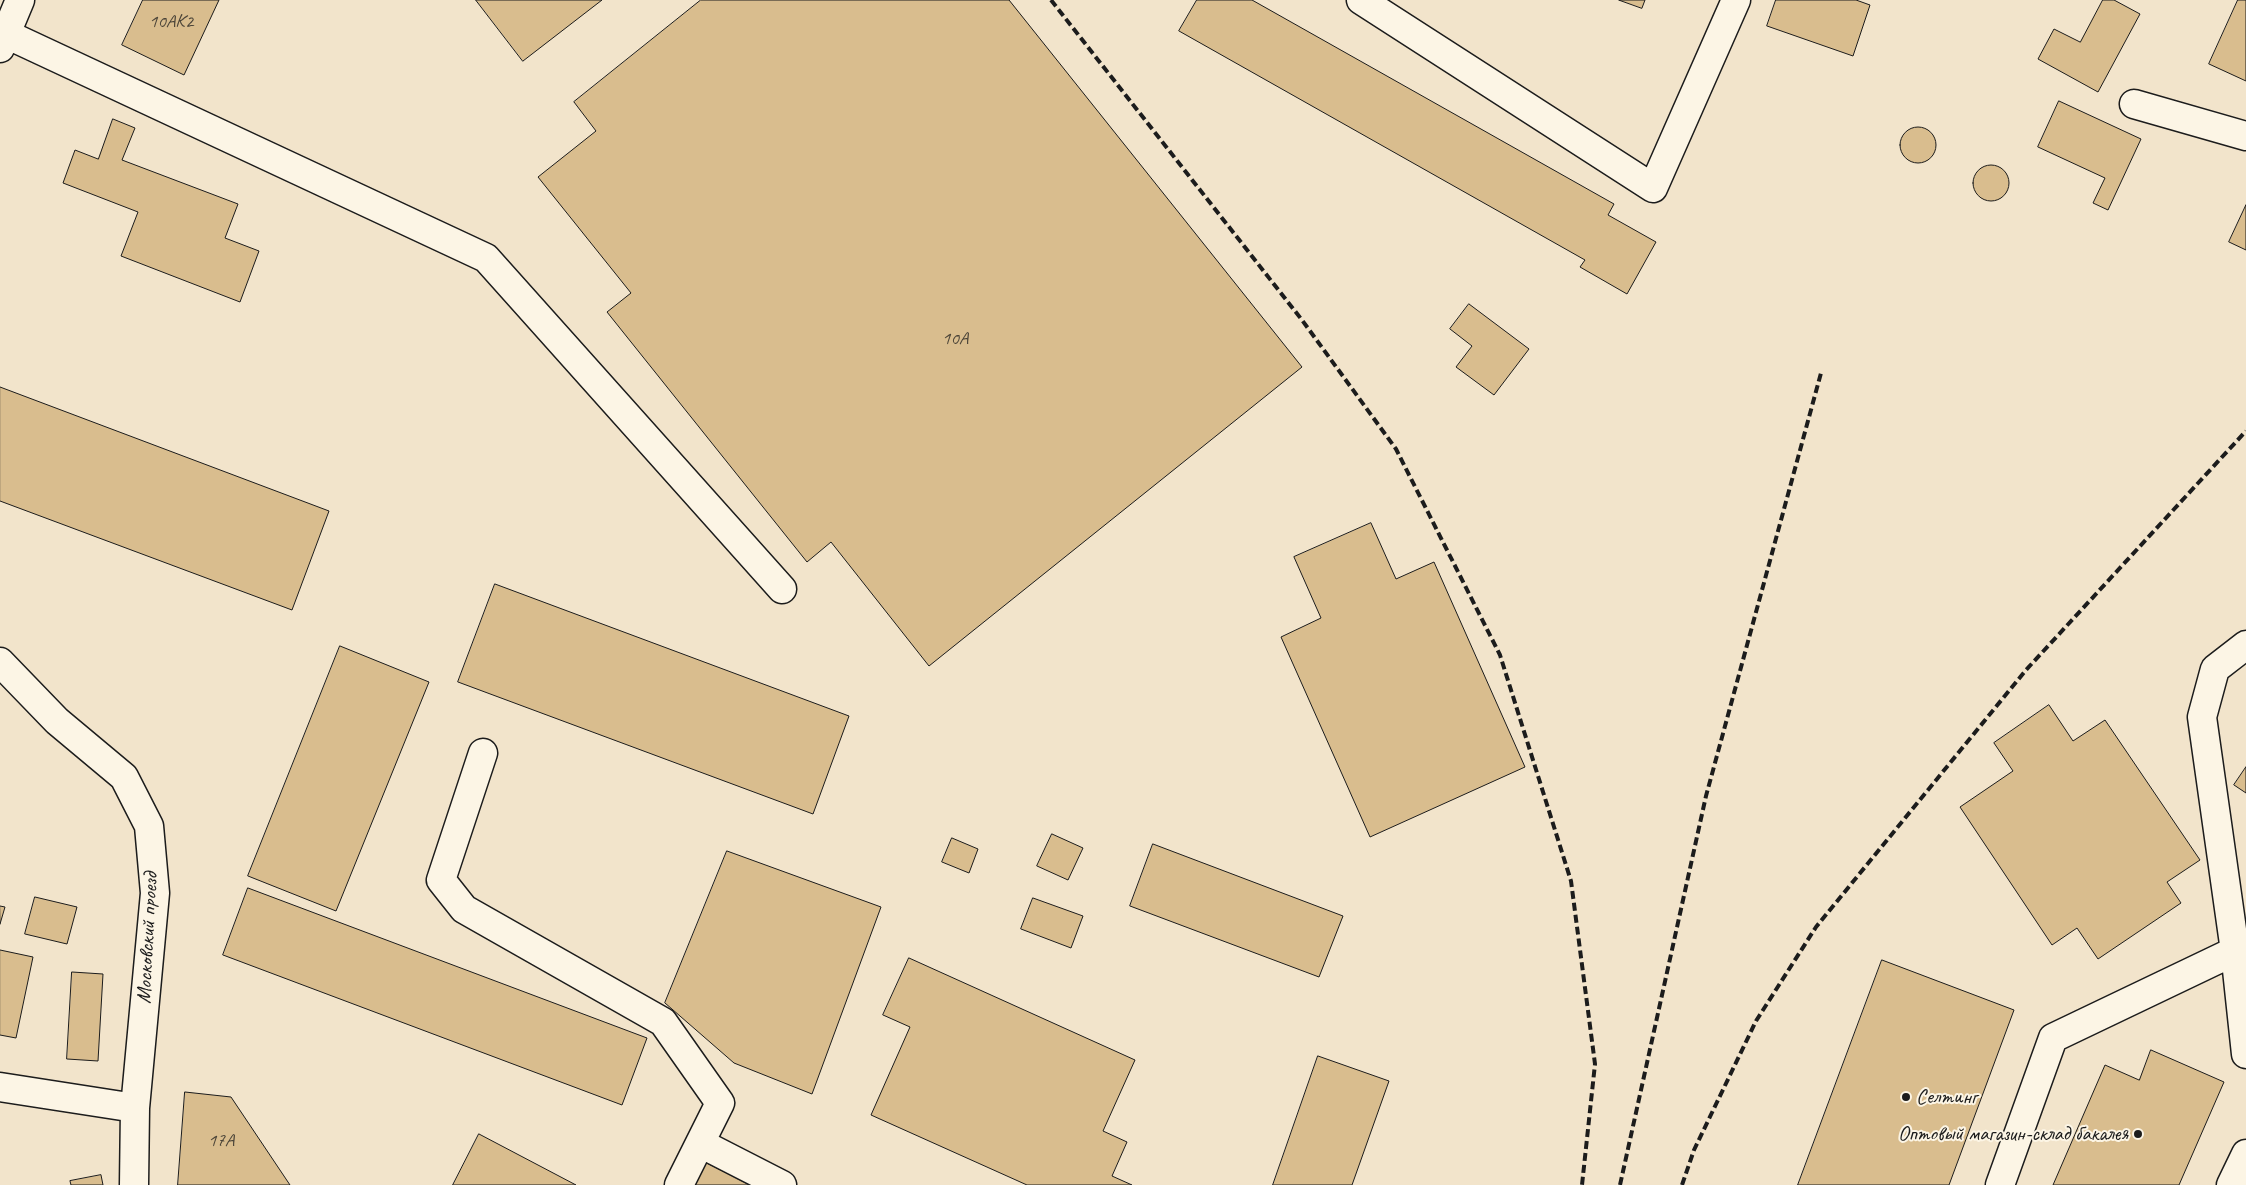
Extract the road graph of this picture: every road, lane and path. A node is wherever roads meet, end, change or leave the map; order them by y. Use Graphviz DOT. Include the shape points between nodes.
graph roads {
  1 [pos="20,0"];
  2 [pos="1362,0"];
  3 [pos="1736,0"];
  4 [pos="3,41"];
  5 [pos="2134,104"];
  6 [pos="2246,136"];
  7 [pos="782,590"];
  8 [pos="2246,645"];
  9 [pos="0,662"];
  10 [pos="483,753"];
  11 [pos="2235,951"];
  12 [pos="2246,1054"];
  13 [pos="0,1087"];
  14 [pos="135,1108"];
  15 [pos="700,1143"];
  16 [pos="2246,1154"];
  17 [pos="134,1185"];
  18 [pos="679,1185"];
  19 [pos="782,1185"];
  20 [pos="2000,1185"];
  21 [pos="2231,1185"];
  1 -- 4 [label="street"];
  2 -- 3 [label="street" via="1653,188"];
  4 -- 7 [label="street" via="486,258"];
  5 -- 6 [label="street"];
  8 -- 11 [label="street" via="2215,669 2202,717"];
  9 -- 14 [label="street, Московский проезд" via="57,720 124,776 149,826 155,892"];
  10 -- 15 [label="street" via="441,880 464,909 663,1022 720,1103"];
  11 -- 12 [label="street"];
  11 -- 20 [label="street" via="2053,1038"];
  13 -- 14 [label="street"];
  14 -- 17 [label="street, Московский проезд"];
  15 -- 18 [label="street"];
  15 -- 19 [label="street"];
  16 -- 21 [label="street"];
}
